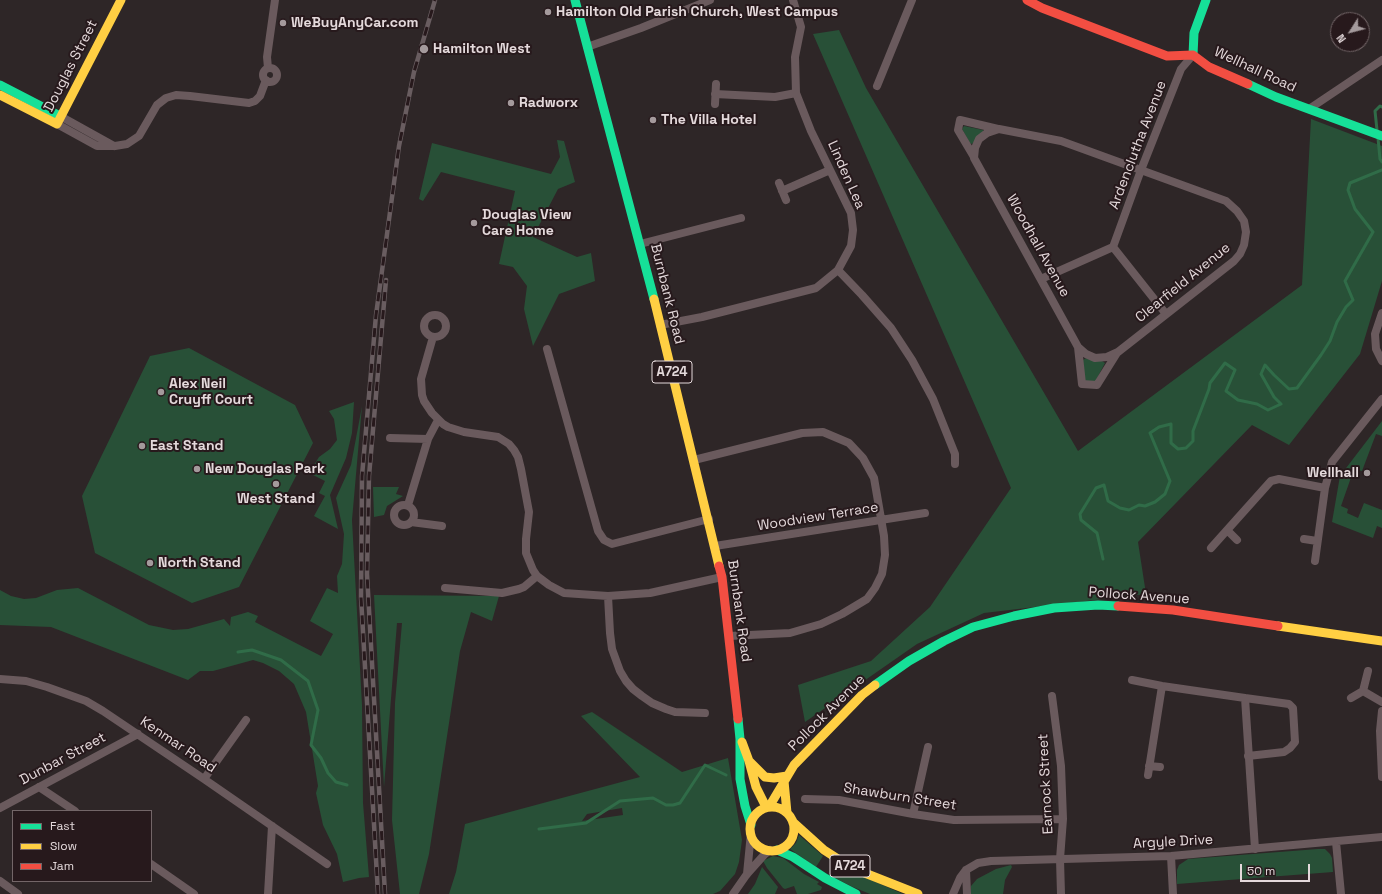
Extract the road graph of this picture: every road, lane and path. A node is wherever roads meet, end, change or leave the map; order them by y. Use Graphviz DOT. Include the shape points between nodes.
graph roads {
  1 [pos="121,0"];
  2 [pos="275,0"];
  3 [pos="575,0"];
  4 [pos="710,0"];
  5 [pos="793,0"];
  6 [pos="912,0"];
  7 [pos="1027,0"];
  8 [pos="1206,0"];
  9 [pos="1042,4"];
  10 [pos="587,47"];
  11 [pos="1193,55"];
  12 [pos="1382,60"];
  13 [pos="716,84"];
  14 [pos="877,86"];
  15 [pos="1,92"];
  16 [pos="796,93"];
  17 [pos="715,94"];
  18 [pos="715,104"];
  19 [pos="1309,109"];
  20 [pos="59,120"];
  21 [pos="999,129"];
  22 [pos="1382,136"];
  23 [pos="974,158"];
  24 [pos="830,170"];
  25 [pos="1141,170"];
  26 [pos="779,183"];
  27 [pos="782,191"];
  28 [pos="786,200"];
  29 [pos="741,218"];
  30 [pos="640,244"];
  31 [pos="1113,248"];
  32 [pos="838,270"];
  33 [pos="1041,279"];
  34 [pos="1382,313"];
  35 [pos="1166,314"];
  36 [pos="660,325"];
  37 [pos="432,337"];
  38 [pos="1078,347"];
  39 [pos="547,349"];
  40 [pos="1118,352"];
  41 [pos="1382,361"];
  42 [pos="1382,399"];
  43 [pos="438,420"];
  44 [pos="390,438"];
  45 [pos="428,439"];
  46 [pos="694,460"];
  47 [pos="954,464"];
  48 [pos="1325,488"];
  49 [pos="408,505"];
  50 [pos="925,513"];
  51 [pos="709,519"];
  52 [pos="882,520"];
  53 [pos="411,522"];
  54 [pos="442,526"];
  55 [pos="1227,530"];
  56 [pos="1304,539"];
  57 [pos="1237,540"];
  58 [pos="1317,541"];
  59 [pos="716,546"];
  60 [pos="1211,548"];
  61 [pos="1314,561"];
  62 [pos="536,576"];
  63 [pos="722,577"];
  64 [pos="445,588"];
  65 [pos="608,596"];
  66 [pos="729,636"];
  67 [pos="1382,641"];
  68 [pos="1368,671"];
  69 [pos="0,679"];
  70 [pos="1132,680"];
  71 [pos="1162,686"];
  72 [pos="1363,691"];
  73 [pos="1052,696"];
  74 [pos="1245,698"];
  75 [pos="1350,698"];
  76 [pos="1382,702"];
  77 [pos="1382,711"];
  78 [pos="704,713"];
  79 [pos="246,720"];
  80 [pos="138,734"];
  81 [pos="740,739"];
  82 [pos="928,747"];
  83 [pos="1248,756"];
  84 [pos="749,761"];
  85 [pos="1149,766"];
  86 [pos="1160,768"];
  87 [pos="1148,775"];
  88 [pos="1382,777"];
  89 [pos="786,778"];
  90 [pos="204,779"];
  91 [pos="39,787"];
  92 [pos="805,799"];
  93 [pos="768,807"];
  94 [pos="0,808"];
  95 [pos="74,810"];
  96 [pos="787,813"];
  97 [pos="913,814"];
  98 [pos="1063,819"];
  99 [pos="792,822"];
  100 [pos="272,826"];
  101 [pos="751,829"];
  102 [pos="1382,837"];
  103 [pos="1336,842"];
  104 [pos="1254,849"];
  105 [pos="774,850"];
  106 [pos="1171,856"];
  107 [pos="1060,859"];
  108 [pos="327,864"];
  109 [pos="152,865"];
  110 [pos="966,870"];
  111 [pos="747,874"];
  112 [pos="0,881"];
  113 [pos="18,894"];
  114 [pos="194,894"];
  115 [pos="268,894"];
  116 [pos="733,894"];
  117 [pos="856,894"];
  118 [pos="918,894"];
  119 [pos="953,894"];
  120 [pos="967,894"];
  121 [pos="1061,894"];
  122 [pos="1173,894"];
  123 [pos="1341,894"];
  1 -- 20 [label="main road, Douglas Street"];
  2 -- 20 [label="street" via="267,57 268,68 263,73 266,80 260,96 254,101 249,103 176,95 166,98 157,105 139,136 127,144 115,146"];
  3 -- 10 [label="main road, Burnbank Road / A724"];
  4 -- 10 [label="street"];
  5 -- 16 [label="street, Linden Lea" via="801,27 795,57"];
  6 -- 14 [label="street"];
  7 -- 9 [label="main road, Wellhall Road"];
  8 -- 11 [label="main road" via="1194,33"];
  9 -- 11 [label="main road, Wellhall Road" via="1167,56"];
  10 -- 30 [label="main road, Burnbank Road / A724"];
  11 -- 19 [label="main road, Wellhall Road" via="1209,67"];
  11 -- 25 [label="street, Ardenclutha Avenue" via="1181,69"];
  12 -- 19 [label="street"];
  13 -- 17 [label="street"];
  15 -- 20 [label="main road"];
  16 -- 17 [label="street" via="775,97"];
  16 -- 24 [label="street, Linden Lea"];
  17 -- 18 [label="street"];
  19 -- 22 [label="main road, Wellhall Road"];
  21 -- 23 [label="street" via="979,139"];
  21 -- 23 [label="street, Woodhall Avenue" via="960,120 958,130"];
  21 -- 25 [label="street, Clearfield Avenue" via="1062,141"];
  23 -- 33 [label="street, Woodhall Avenue"];
  24 -- 27 [label="street"];
  24 -- 32 [label="street, Linden Lea" via="851,213 853,230 850,246"];
  25 -- 31 [label="street, Ardenclutha Avenue"];
  25 -- 35 [label="street, Clearfield Avenue" via="1226,201 1244,221 1246,232 1244,245 1234,261"];
  26 -- 27 [label="street"];
  27 -- 28 [label="street"];
  29 -- 30 [label="street"];
  30 -- 36 [label="main road, Burnbank Road / A724"];
  31 -- 33 [label="street"];
  31 -- 35 [label="street"];
  32 -- 36 [label="street, Linden Lea" via="816,288"];
  32 -- 47 [label="street" via="891,328 912,360 955,454"];
  33 -- 38 [label="street, Woodhall Avenue"];
  34 -- 41 [label="street" via="1375,334 1376,350"];
  35 -- 40 [label="street, Clearfield Avenue"];
  36 -- 46 [label="main road, Burnbank Road / A724"];
  37 -- 43 [label="street" via="421,387 424,401"];
  38 -- 40 [label="street, Woodhall Avenue" via="1095,358 1107,357"];
  38 -- 40 [label="street, Woodhall Avenue" via="1082,384 1097,385"];
  39 -- 51 [label="street" via="598,531 604,540 612,544"];
  42 -- 48 [label="street" via="1332,462"];
  43 -- 45 [label="street"];
  43 -- 62 [label="street" via="448,428 498,437 510,444 514,450 521,469 529,512 526,553"];
  44 -- 45 [label="street"];
  45 -- 49 [label="street"];
  46 -- 51 [label="main road, Burnbank Road / A724"];
  46 -- 52 [label="street" via="802,433 823,432 849,443 863,458 874,478"];
  48 -- 55 [label="street" via="1279,479 1271,481"];
  48 -- 58 [label="street"];
  49 -- 53 [label="street" via="414,512"];
  49 -- 53 [label="street" via="398,506 394,516 399,524 406,525"];
  50 -- 52 [label="street, Woodview Terrace"];
  51 -- 59 [label="main road, Burnbank Road / A724"];
  52 -- 59 [label="street, Woodview Terrace"];
  52 -- 66 [label="street" via="885,555 882,574 866,599 821,624 790,633"];
  53 -- 54 [label="street"];
  55 -- 57 [label="street"];
  55 -- 60 [label="street"];
  56 -- 58 [label="street"];
  58 -- 61 [label="street"];
  59 -- 63 [label="main road, Burnbank Road / A724"];
  62 -- 64 [label="street" via="524,587 510,592"];
  62 -- 65 [label="street" via="564,593"];
  63 -- 65 [label="street" via="650,593"];
  63 -- 66 [label="main road, Burnbank Road / A724"];
  65 -- 78 [label="street" via="612,649 626,682 642,696 666,709"];
  66 -- 81 [label="main road, Burnbank Road / A724"];
  67 -- 89 [label="main road, Pollock Avenue" via="1173,610 1098,605 1054,608 1014,616 961,632 885,677 835,721 794,765"];
  68 -- 72 [label="street"];
  69 -- 80 [label="street, Kenmar Road" via="26,682 69,694 103,710"];
  70 -- 71 [label="street"];
  71 -- 74 [label="street"];
  71 -- 85 [label="street"];
  72 -- 75 [label="street"];
  72 -- 76 [label="street"];
  73 -- 98 [label="street, Earnock Street" via="1061,766"];
  74 -- 83 [label="street"];
  74 -- 83 [label="street" via="1288,704 1293,708 1295,742 1284,752"];
  77 -- 88 [label="street"];
  79 -- 90 [label="street"];
  80 -- 90 [label="street, Kenmar Road"];
  80 -- 91 [label="street, Dunbar Street"];
  81 -- 84 [label="main road, Burnbank Road / A724"];
  81 -- 101 [label="main road, Burnbank Road / A724" via="740,779"];
  82 -- 97 [label="street"];
  83 -- 104 [label="street"];
  84 -- 89 [label="main road" via="765,777"];
  84 -- 93 [label="main road, Burnbank Road / A724" via="756,787"];
  85 -- 86 [label="street"];
  85 -- 87 [label="street"];
  89 -- 93 [label="main road, Pollock Avenue"];
  89 -- 96 [label="main road"];
  90 -- 100 [label="street, Kenmar Road"];
  91 -- 94 [label="street, Dunbar Street"];
  91 -- 95 [label="street"];
  92 -- 97 [label="street, Shawburn Street" via="839,800"];
  93 -- 96 [label="main road" via="779,808"];
  93 -- 101 [label="main road" via="756,814"];
  96 -- 99 [label="main road, A724"];
  97 -- 98 [label="street, Shawburn Street" via="954,820"];
  98 -- 107 [label="street, Earnock Street"];
  99 -- 105 [label="main road" via="794,831 791,839 785,846"];
  99 -- 118 [label="main road, A724" via="832,856 852,868"];
  100 -- 108 [label="street, Kenmar Road"];
  100 -- 115 [label="street"];
  101 -- 105 [label="main road, A724" via="752,837 757,844"];
  101 -- 111 [label="street"];
  102 -- 103 [label="street, Argyle Drive"];
  103 -- 104 [label="street, Argyle Drive"];
  103 -- 123 [label="street"];
  104 -- 106 [label="street, Argyle Drive"];
  105 -- 111 [label="street" via="764,855"];
  105 -- 117 [label="main road, A724" via="793,857"];
  106 -- 107 [label="street, Argyle Drive"];
  106 -- 122 [label="street"];
  107 -- 110 [label="street, Argyle Drive" via="991,861 978,863"];
  107 -- 121 [label="street, Earnock Street"];
  109 -- 114 [label="street"];
  110 -- 119 [label="street"];
  110 -- 120 [label="street"];
  111 -- 116 [label="street"];
  112 -- 113 [label="street"];
}
